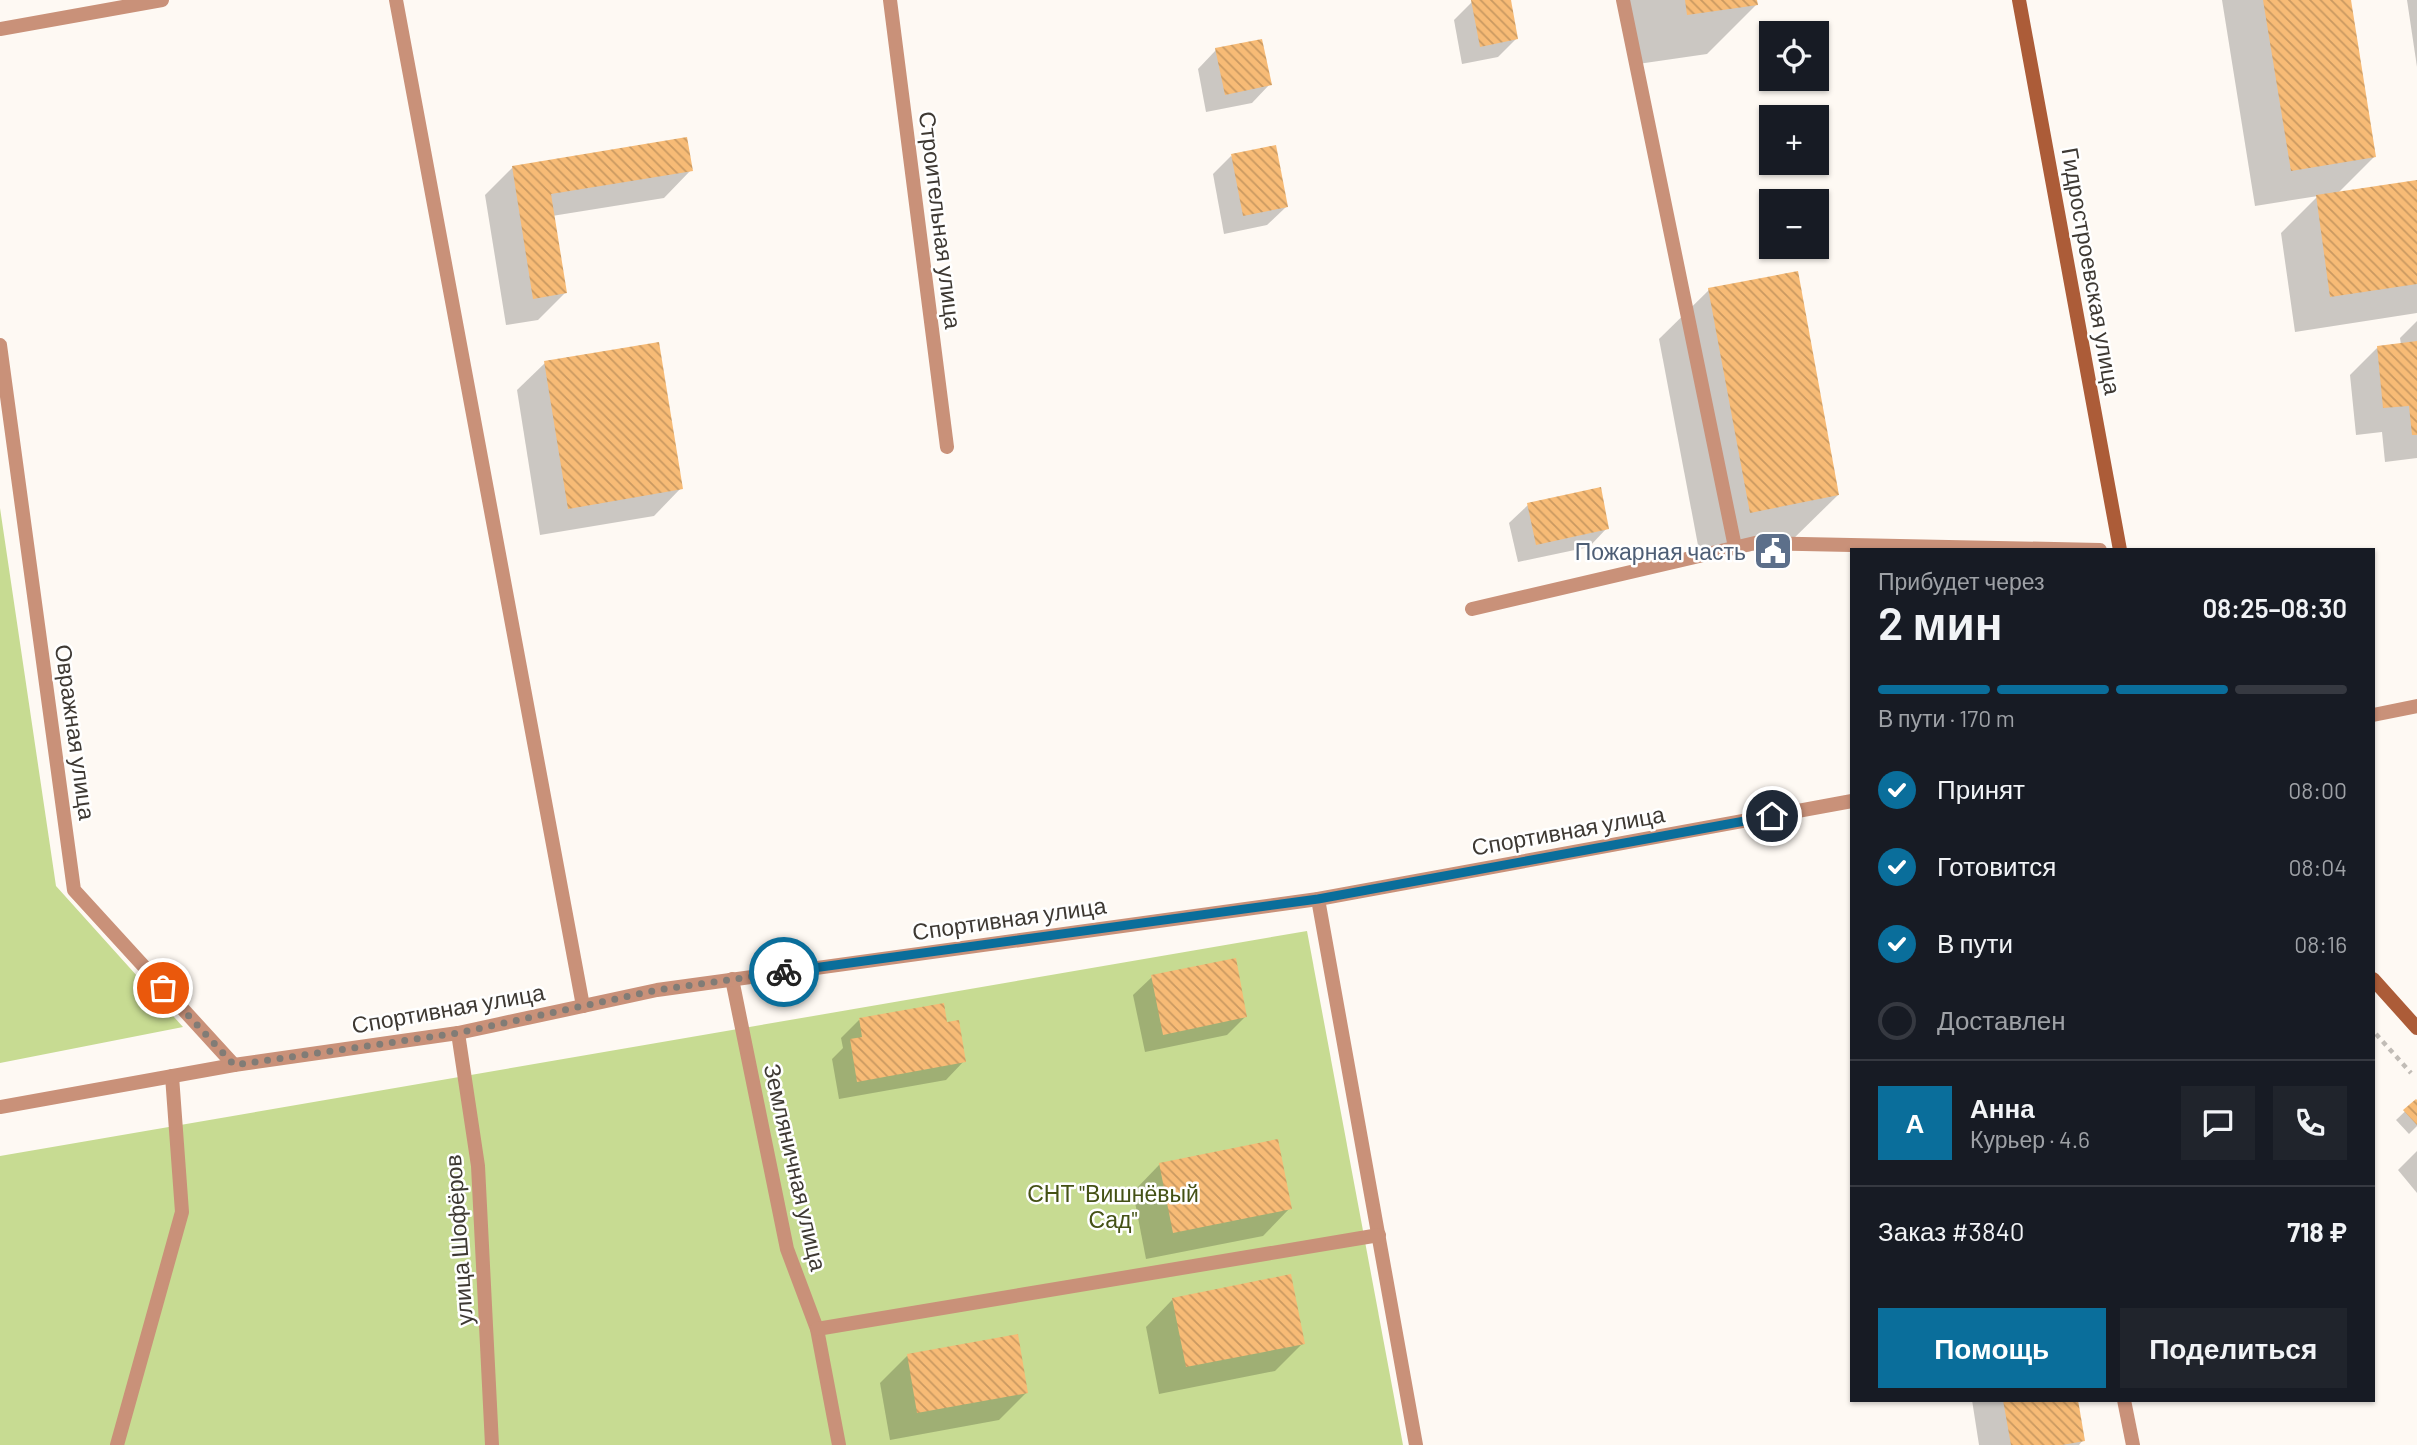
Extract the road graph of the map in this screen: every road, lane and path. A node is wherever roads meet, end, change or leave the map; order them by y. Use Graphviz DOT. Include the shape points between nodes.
graph roads {
  1 [pos="162,0"];
  2 [pos="396,0"];
  3 [pos="890,0"];
  4 [pos="1623,0"];
  5 [pos="2019,0"];
  6 [pos="0,29"];
  7 [pos="0,345"];
  8 [pos="947,447"];
  9 [pos="1735,547"];
  10 [pos="2001,548"];
  11 [pos="2120,548"];
  12 [pos="1472,609"];
  13 [pos="2417,706"];
  14 [pos="2375,715"];
  15 [pos="1850,801"];
  16 [pos="1318,899"];
  17 [pos="732,979"];
  18 [pos="2375,981"];
  19 [pos="583,1006"];
  20 [pos="2417,1028"];
  21 [pos="458,1033"];
  22 [pos="2376,1034"];
  23 [pos="234,1065"];
  24 [pos="2411,1073"];
  25 [pos="172,1076"];
  26 [pos="0,1107"];
  27 [pos="1379,1235"];
  28 [pos="817,1329"];
  29 [pos="2124,1402"];
  30 [pos="117,1445"];
  31 [pos="492,1445"];
  32 [pos="839,1445"];
  33 [pos="1416,1445"];
  34 [pos="2133,1445"];
  1 -- 6 [label="street"];
  2 -- 19 [label="street"];
  3 -- 8 [label="street, Строительная улица"];
  4 -- 9 [label="street"];
  5 -- 11 [label="street, Гидростроевская улица"];
  7 -- 23 [label="street, Овражная улица" via="74,890"];
  9 -- 10 [label="street" via="1755,543"];
  9 -- 12 [label="street"];
  13 -- 14 [label="street"];
  15 -- 16 [label="street, Спортивная улица"];
  16 -- 17 [label="street, Спортивная улица"];
  16 -- 27 [label="street"];
  17 -- 19 [label="street, Спортивная улица"];
  17 -- 28 [label="street, Земляничная улица" via="787,1249"];
  18 -- 20 [label="street"];
  19 -- 21 [label="street, Спортивная улица"];
  21 -- 23 [label="street, Спортивная улица"];
  21 -- 31 [label="street, улица Шофёров" via="478,1166"];
  22 -- 24 [label="path"];
  23 -- 25 [label="street, Спортивная улица"];
  25 -- 26 [label="street, Спортивная улица"];
  25 -- 30 [label="street" via="183,1212"];
  27 -- 28 [label="street"];
  27 -- 33 [label="street"];
  28 -- 32 [label="street, Земляничная улица"];
  29 -- 34 [label="street"];
}
